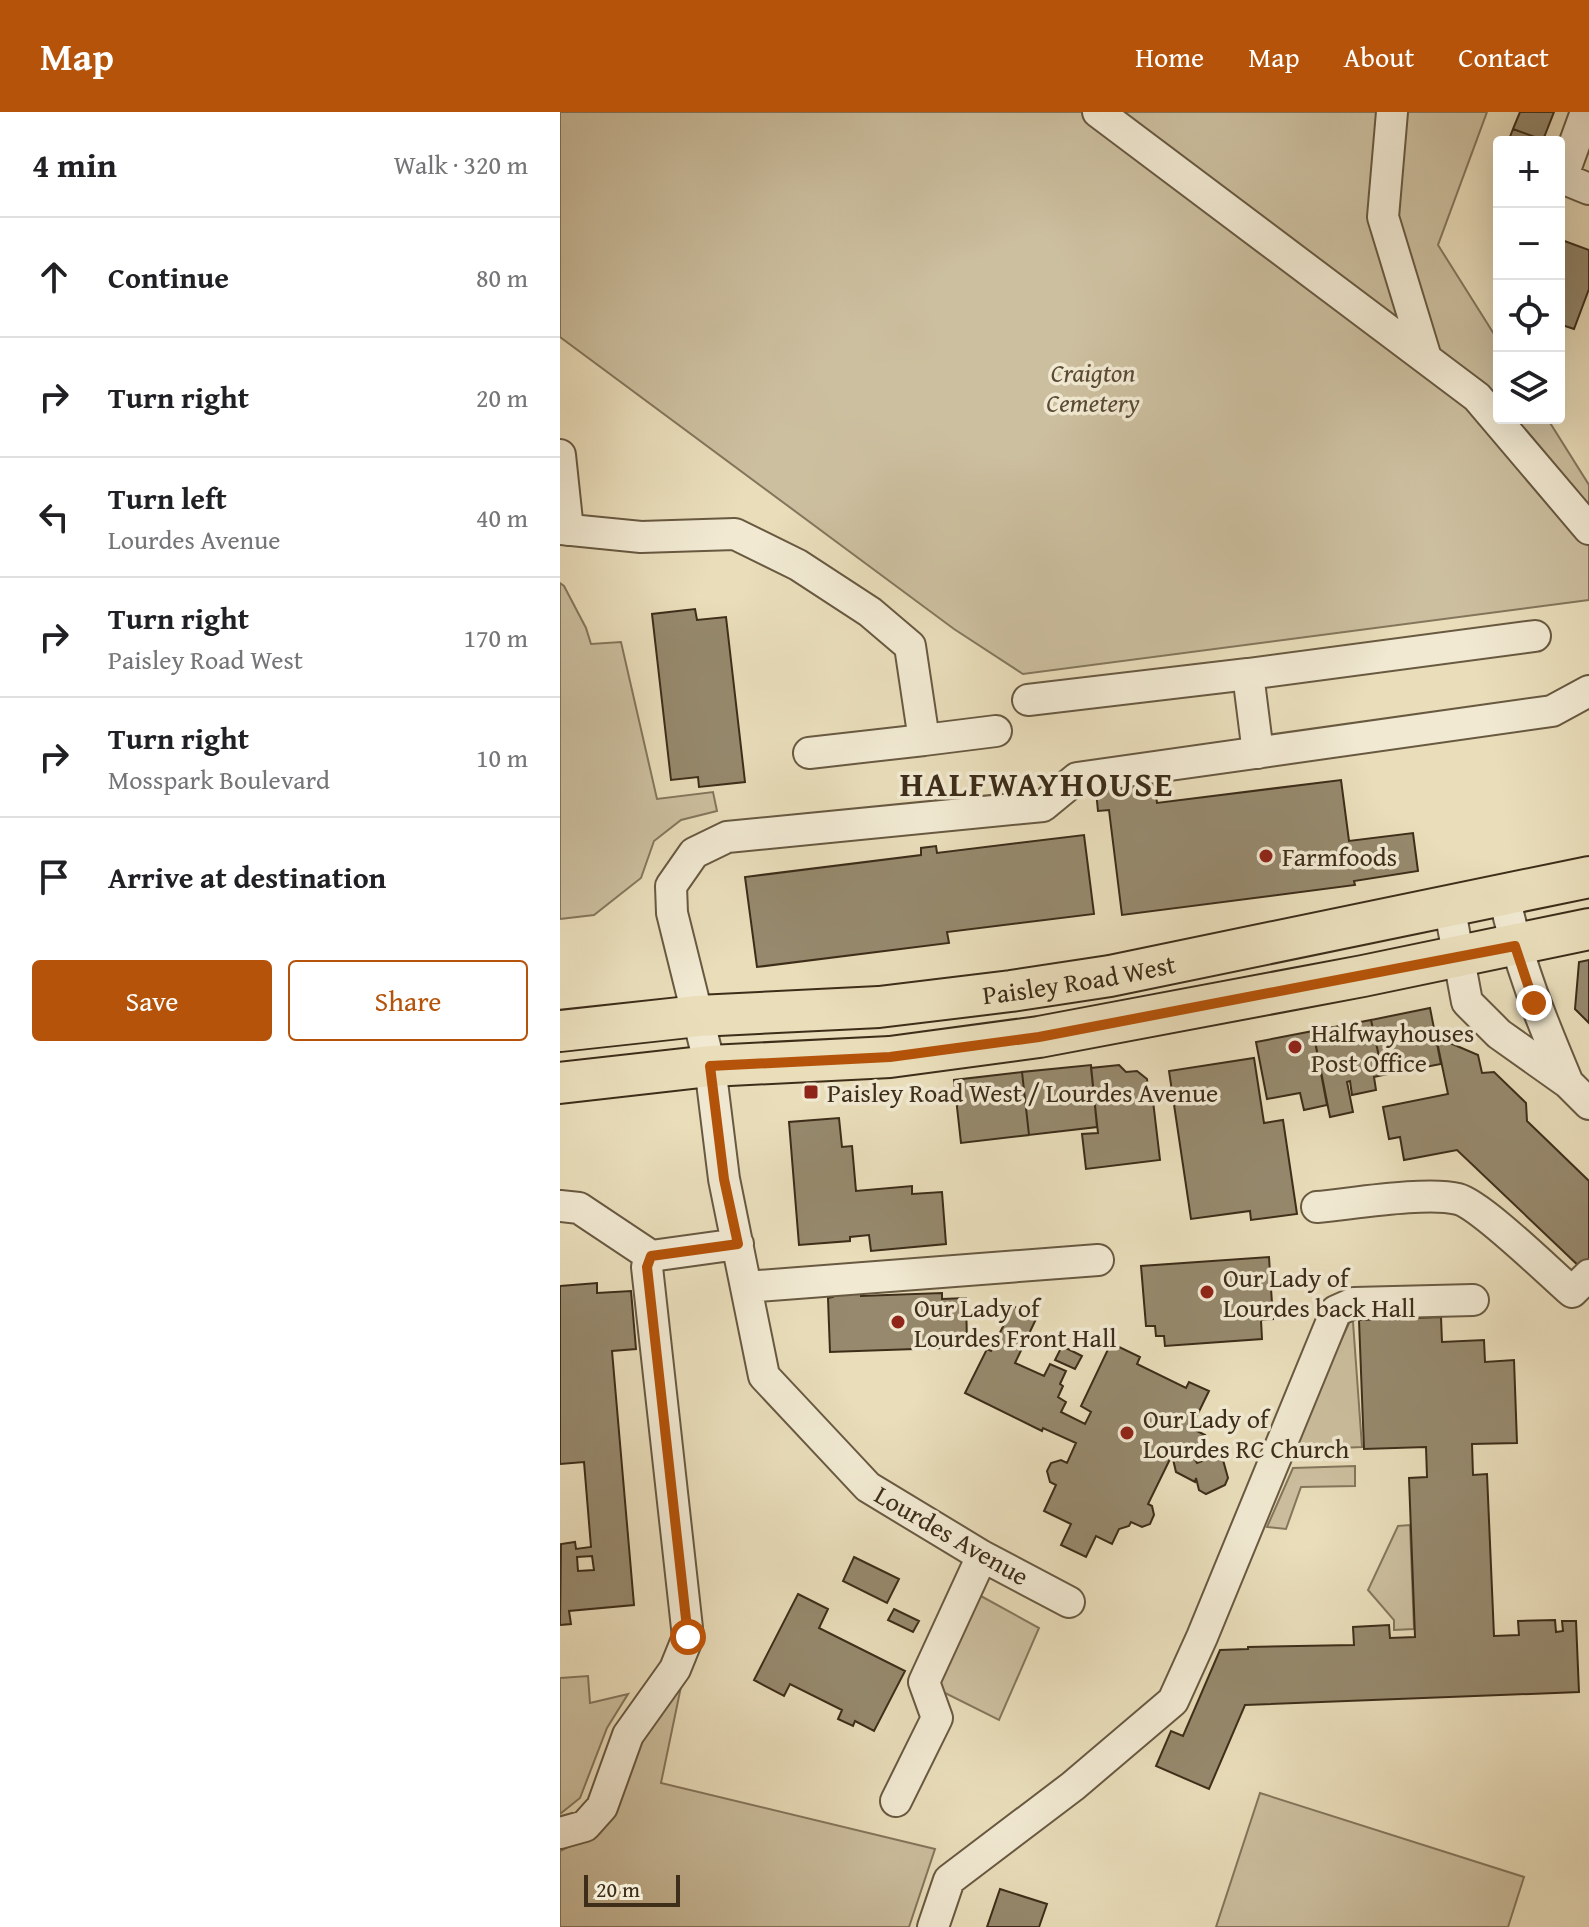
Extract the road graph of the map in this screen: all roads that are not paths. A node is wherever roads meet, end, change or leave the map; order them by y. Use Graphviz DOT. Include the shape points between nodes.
graph roads {
  1 [pos="1098,112"];
  2 [pos="1392,112"];
  3 [pos="1586,112"];
  4 [pos="1589,189"];
  5 [pos="1426,358"];
  6 [pos="560,456"];
  7 [pos="564,529"];
  8 [pos="1589,529"];
  9 [pos="1535,636"];
  10 [pos="1248,674"];
  11 [pos="1589,691"];
  12 [pos="1028,700"];
  13 [pos="996,731"];
  14 [pos="924,740"];
  15 [pos="809,753"];
  16 [pos="1258,753"];
  17 [pos="1589,877"];
  18 [pos="1504,895"];
  19 [pos="1449,905"];
  20 [pos="1589,929"];
  21 [pos="1515,946"];
  22 [pos="1457,956"];
  23 [pos="698,1016"];
  24 [pos="560,1031"];
  25 [pos="710,1066"];
  26 [pos="560,1083"];
  27 [pos="1568,1083"];
  28 [pos="1589,1104"];
  29 [pos="560,1206"];
  30 [pos="1317,1207"];
  31 [pos="738,1244"];
  32 [pos="651,1256"];
  33 [pos="1098,1260"];
  34 [pos="1589,1275"];
  35 [pos="746,1287"];
  36 [pos="1473,1300"];
  37 [pos="982,1556"];
  38 [pos="1069,1602"];
  39 [pos="896,1801"];
  40 [pos="560,1833"];
  41 [pos="933,1927"];
  1 -- 5 [label="street"];
  2 -- 5 [label="street" via="1383,217"];
  3 -- 4 [label="street" via="1562,178"];
  5 -- 8 [label="street" via="1477,397"];
  6 -- 7 [label="street"];
  7 -- 14 [label="street" via="641,537 735,534 798,565 870,612 910,646"];
  9 -- 10 [label="street"];
  10 -- 12 [label="street"];
  10 -- 16 [label="street"];
  11 -- 16 [label="street, Lourdes Avenue" via="1552,711"];
  13 -- 14 [label="street"];
  14 -- 15 [label="street"];
  16 -- 23 [label="street, Lourdes Avenue" via="1077,778 1043,806 727,837 694,853 671,886 672,913"];
  17 -- 18 [label="main road, Paisley Road West"];
  18 -- 19 [label="main road, Paisley Road West"];
  18 -- 21 [label="street"];
  19 -- 22 [label="street"];
  19 -- 23 [label="main road, Paisley Road West" via="1110,976 1011,991 879,1007"];
  20 -- 21 [label="main road, Paisley Road West"];
  21 -- 22 [label="main road, Paisley Road West"];
  21 -- 27 [label="street"];
  22 -- 25 [label="main road, Paisley Road West" via="1003,1043 890,1057"];
  22 -- 27 [label="street" via="1467,1002 1499,1034"];
  23 -- 24 [label="main road, Paisley Road West"];
  23 -- 25 [label="street, Lourdes Avenue"];
  25 -- 26 [label="main road, Paisley Road West"];
  25 -- 31 [label="street, Lourdes Avenue"];
  27 -- 28 [label="street"];
  29 -- 32 [label="street" via="579,1208"];
  30 -- 34 [label="street" via="1459,1199 1572,1292"];
  31 -- 32 [label="street"];
  31 -- 35 [label="street, Lourdes Avenue"];
  32 -- 40 [label="street" via="647,1267 688,1637 675,1669 628,1735 602,1807 585,1826"];
  33 -- 35 [label="street"];
  35 -- 37 [label="street, Lourdes Avenue" via="764,1376 868,1487"];
  36 -- 41 [label="street" via="1354,1303 1336,1311 1173,1701 1041,1812 949,1880"];
  37 -- 38 [label="street, Lourdes Avenue"];
  37 -- 39 [label="street" via="924,1682 937,1718"];
}
